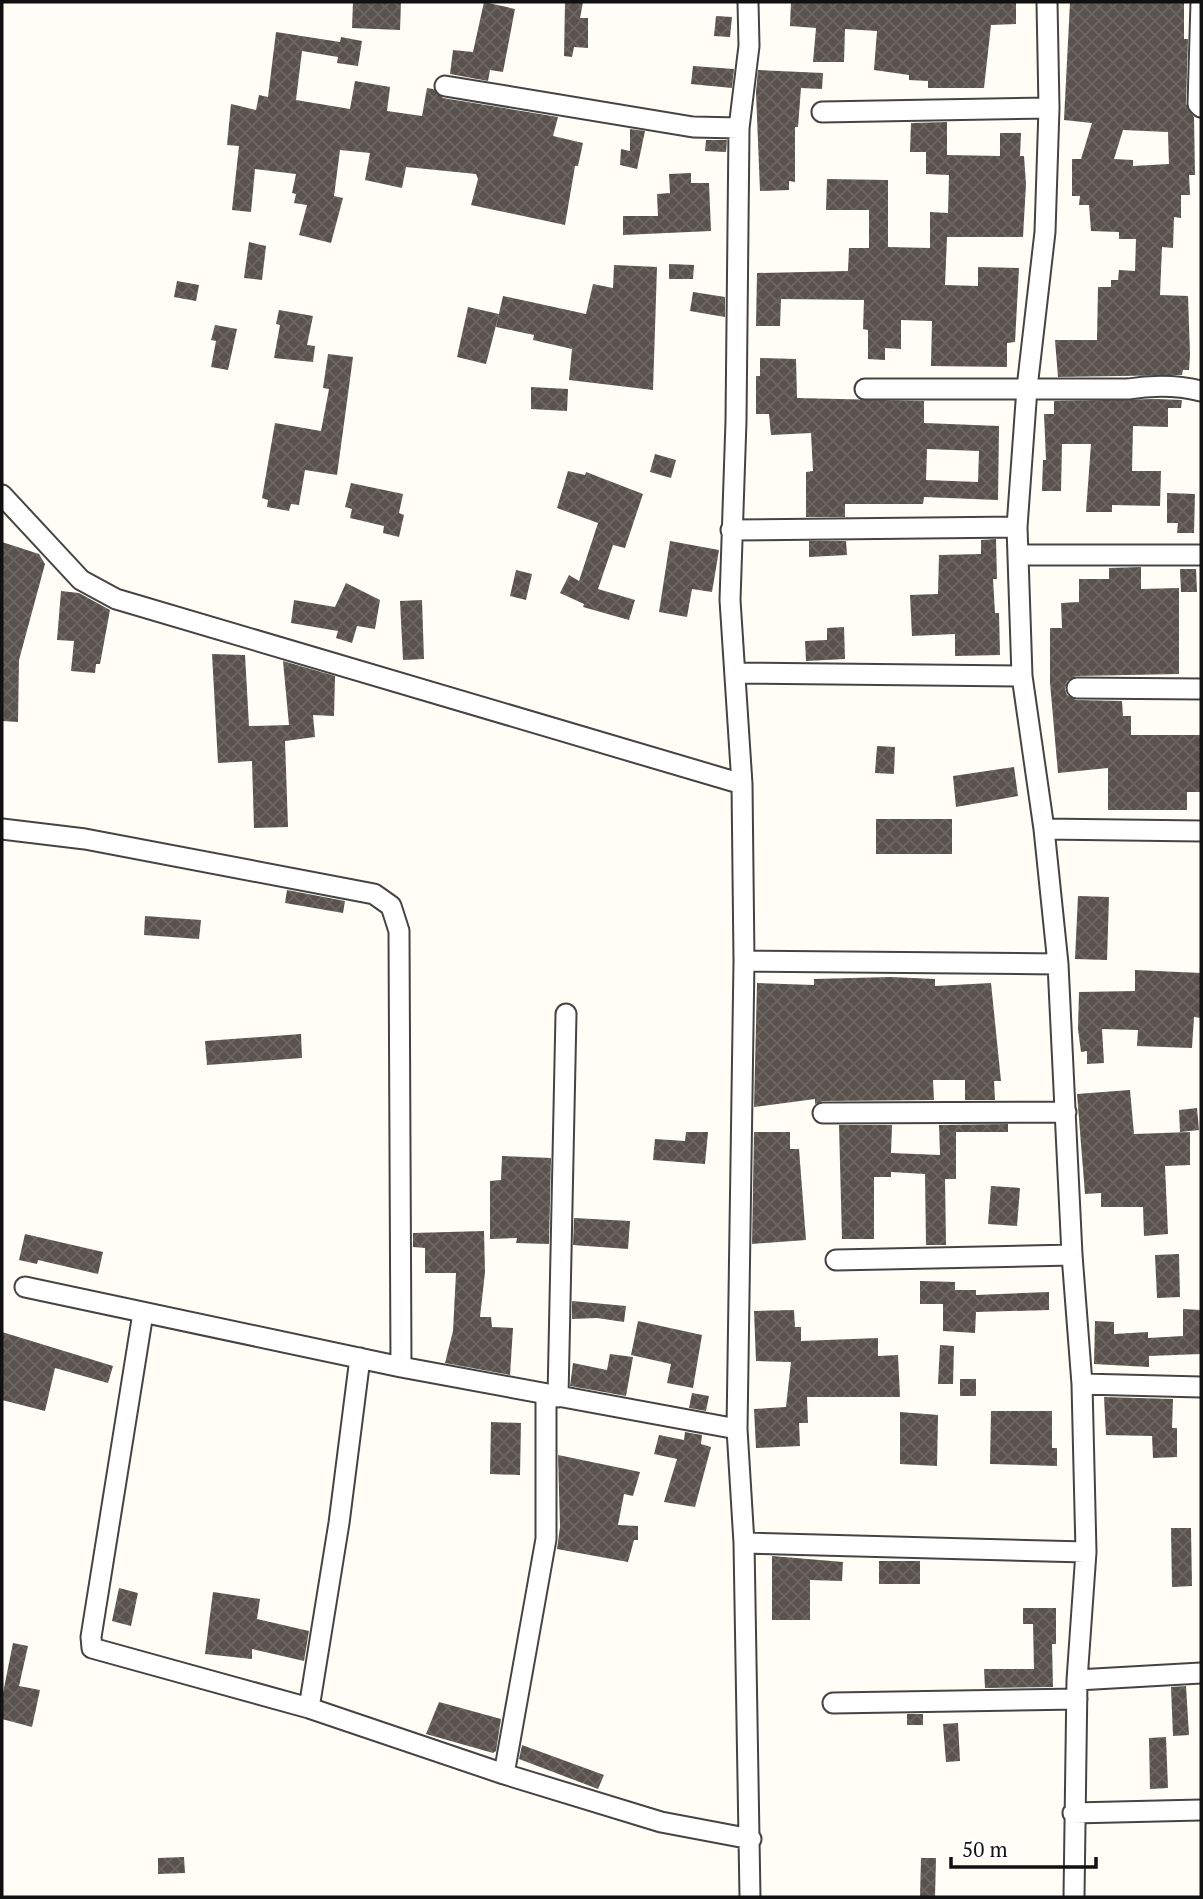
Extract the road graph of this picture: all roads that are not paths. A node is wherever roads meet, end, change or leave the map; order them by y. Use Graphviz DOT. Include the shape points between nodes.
graph roads {
  1 [pos="748,2"];
  2 [pos="1047,2"];
  3 [pos="1201,2"];
  4 [pos="445,86"];
  5 [pos="1049,107"];
  6 [pos="1201,107"];
  7 [pos="822,112"];
  8 [pos="739,128"];
  9 [pos="866,388"];
  10 [pos="1027,388"];
  11 [pos="1201,391"];
  12 [pos="2,495"];
  13 [pos="1017,527"];
  14 [pos="731,530"];
  15 [pos="1019,555"];
  16 [pos="1201,555"];
  17 [pos="735,673"];
  18 [pos="1022,676"];
  19 [pos="1077,688"];
  20 [pos="1201,689"];
  21 [pos="742,784"];
  22 [pos="2,829"];
  23 [pos="1044,829"];
  24 [pos="1201,831"];
  25 [pos="744,961"];
  26 [pos="1058,964"];
  27 [pos="566,1014"];
  28 [pos="1066,1112"];
  29 [pos="823,1114"];
  30 [pos="1072,1255"];
  31 [pos="836,1260"];
  32 [pos="25,1287"];
  33 [pos="143,1313"];
  34 [pos="360,1358"];
  35 [pos="401,1367"];
  36 [pos="1082,1384"];
  37 [pos="1201,1387"];
  38 [pos="552,1396"];
  39 [pos="737,1429"];
  40 [pos="744,1543"];
  41 [pos="1086,1552"];
  42 [pos="1201,1673"];
  43 [pos="1077,1689"];
  44 [pos="833,1703"];
  45 [pos="309,1708"];
  46 [pos="504,1774"];
  47 [pos="1201,1810"];
  48 [pos="1073,1813"];
  49 [pos="751,1839"];
  50 [pos="750,1897"];
  51 [pos="1074,1897"];
  1 -- 8 [label="street" via="749,46"];
  2 -- 5 [label="street"];
  3 -- 6 [label="street"];
  4 -- 8 [label="street" via="693,127"];
  5 -- 7 [label="street"];
  5 -- 10 [label="street" via="1045,232"];
  8 -- 14 [label="street"];
  9 -- 10 [label="street"];
  10 -- 11 [label="street" via="1161,386"];
  10 -- 13 [label="street"];
  12 -- 21 [label="street" via="81,580 116,599"];
  13 -- 14 [label="street"];
  13 -- 15 [label="street"];
  14 -- 17 [label="street"];
  15 -- 16 [label="street"];
  15 -- 18 [label="street"];
  17 -- 18 [label="street"];
  17 -- 21 [label="street"];
  18 -- 23 [label="street"];
  19 -- 20 [label="street"];
  21 -- 25 [label="street"];
  22 -- 35 [label="street" via="85,839 374,894 391,906 399,931"];
  23 -- 24 [label="street"];
  23 -- 26 [label="street"];
  25 -- 26 [label="street"];
  25 -- 39 [label="street"];
  26 -- 28 [label="street"];
  27 -- 38 [label="street"];
  28 -- 29 [label="street"];
  28 -- 30 [label="street"];
  30 -- 31 [label="street"];
  30 -- 36 [label="street"];
  32 -- 33 [label="street"];
  33 -- 34 [label="street"];
  33 -- 45 [label="street" via="90,1643 96,1649"];
  34 -- 35 [label="street"];
  34 -- 45 [label="street"];
  35 -- 38 [label="street"];
  36 -- 37 [label="street"];
  36 -- 41 [label="street"];
  38 -- 39 [label="street"];
  38 -- 46 [label="street" via="546,1538"];
  39 -- 40 [label="street"];
  40 -- 41 [label="street"];
  40 -- 49 [label="street"];
  41 -- 43 [label="street"];
  42 -- 43 [label="street"];
  43 -- 44 [label="street"];
  43 -- 48 [label="street"];
  45 -- 46 [label="street"];
  46 -- 49 [label="street" via="661,1822"];
  47 -- 48 [label="street"];
  48 -- 51 [label="street"];
  49 -- 50 [label="street"];
}
